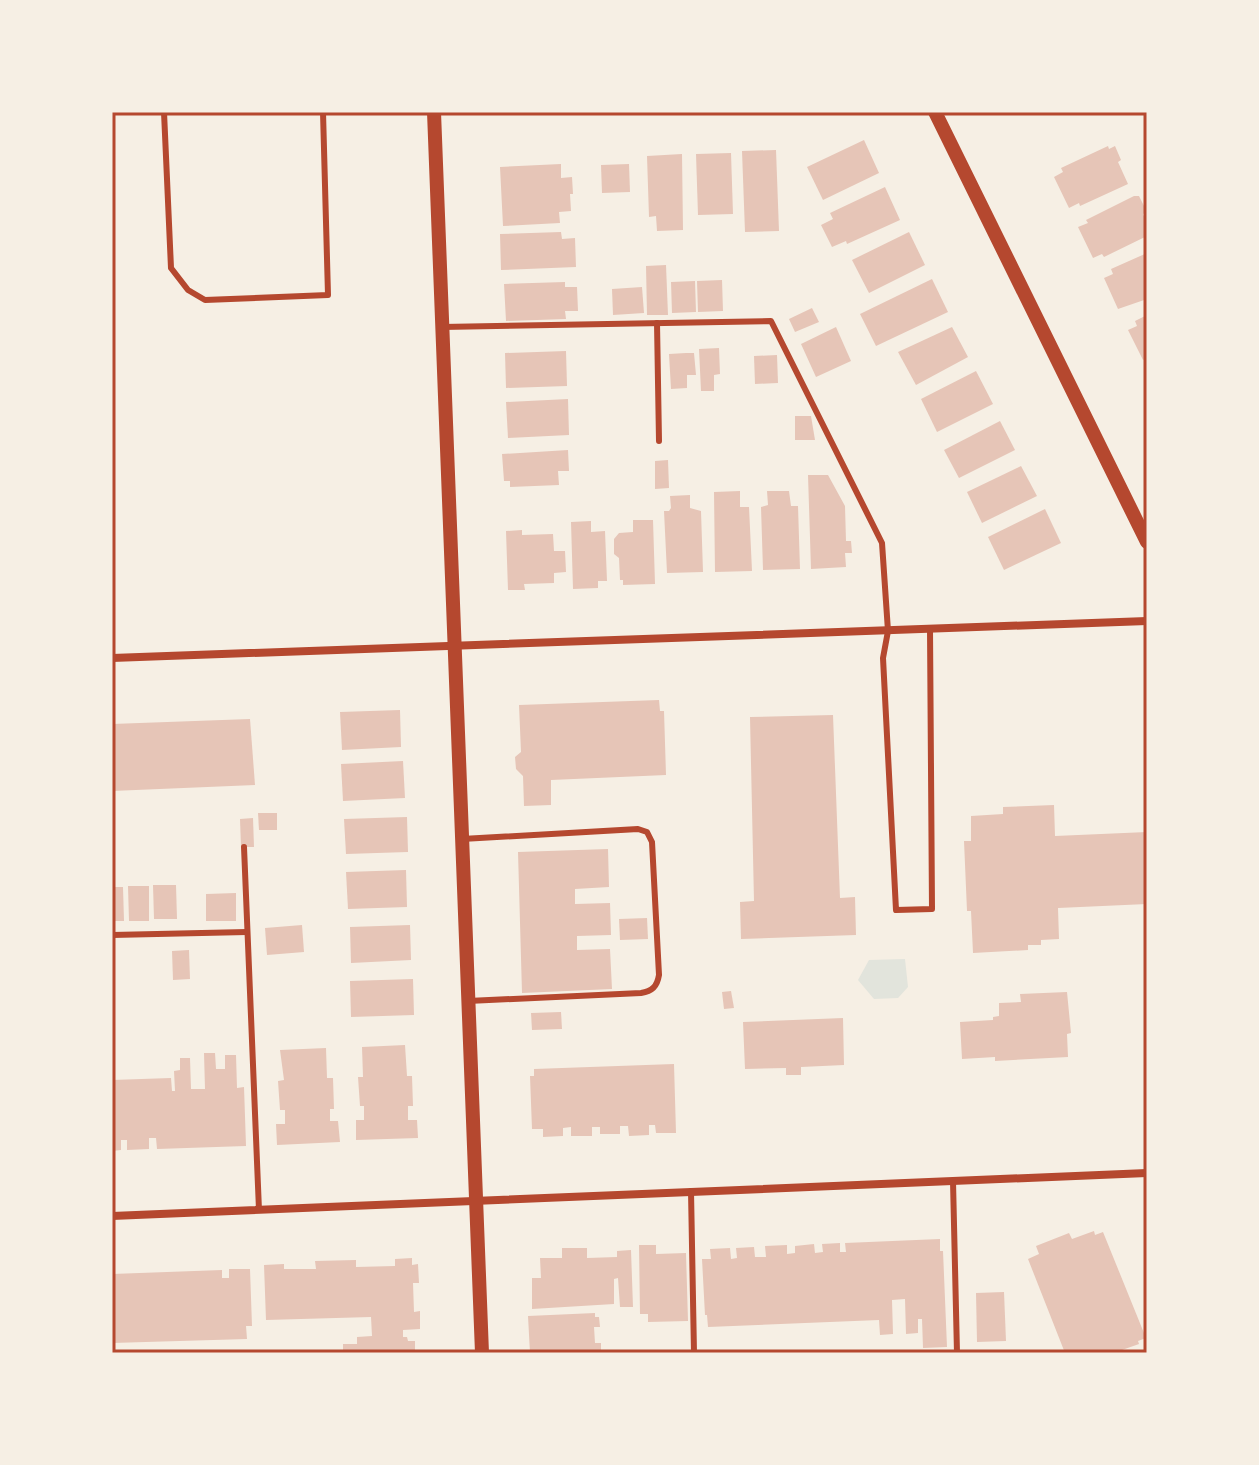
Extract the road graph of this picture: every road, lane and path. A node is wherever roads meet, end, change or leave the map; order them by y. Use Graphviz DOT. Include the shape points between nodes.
graph roads {
  1 [pos="164,112"];
  2 [pos="323,112"];
  3 [pos="434,112"];
  4 [pos="935,112"];
  5 [pos="657,323"];
  6 [pos="442,327"];
  7 [pos="659,441"];
  8 [pos="1147,542"];
  9 [pos="1147,621"];
  10 [pos="930,629"];
  11 [pos="888,631"];
  12 [pos="455,647"];
  13 [pos="112,658"];
  14 [pos="462,839"];
  15 [pos="244,847"];
  16 [pos="247,932"];
  17 [pos="112,935"];
  18 [pos="468,1001"];
  19 [pos="1147,1173"];
  20 [pos="953,1181"];
  21 [pos="691,1191"];
  22 [pos="476,1200"];
  23 [pos="259,1210"];
  24 [pos="112,1216"];
  25 [pos="482,1353"];
  26 [pos="694,1353"];
  27 [pos="957,1353"];
  1 -- 2 [label="lane" via="171,268 188,290 205,300 328,295"];
  3 -- 6 [label="street"];
  4 -- 8 [label="street"];
  5 -- 6 [label="lane"];
  5 -- 7 [label="lane"];
  5 -- 11 [label="lane" via="771,321 882,543"];
  6 -- 12 [label="street"];
  9 -- 10 [label="street"];
  10 -- 11 [label="street"];
  10 -- 11 [label="lane" via="932,909 896,910 883,658"];
  11 -- 12 [label="street"];
  12 -- 13 [label="street"];
  12 -- 14 [label="street"];
  14 -- 18 [label="street"];
  14 -- 18 [label="lane" via="647,832 652,842 659,975 650,991 641,993"];
  15 -- 16 [label="lane"];
  16 -- 17 [label="lane"];
  16 -- 23 [label="lane"];
  18 -- 22 [label="street"];
  19 -- 20 [label="street"];
  20 -- 21 [label="street"];
  20 -- 27 [label="lane"];
  21 -- 22 [label="street"];
  21 -- 26 [label="lane"];
  22 -- 23 [label="street"];
  22 -- 25 [label="street"];
  23 -- 24 [label="street"];
}
